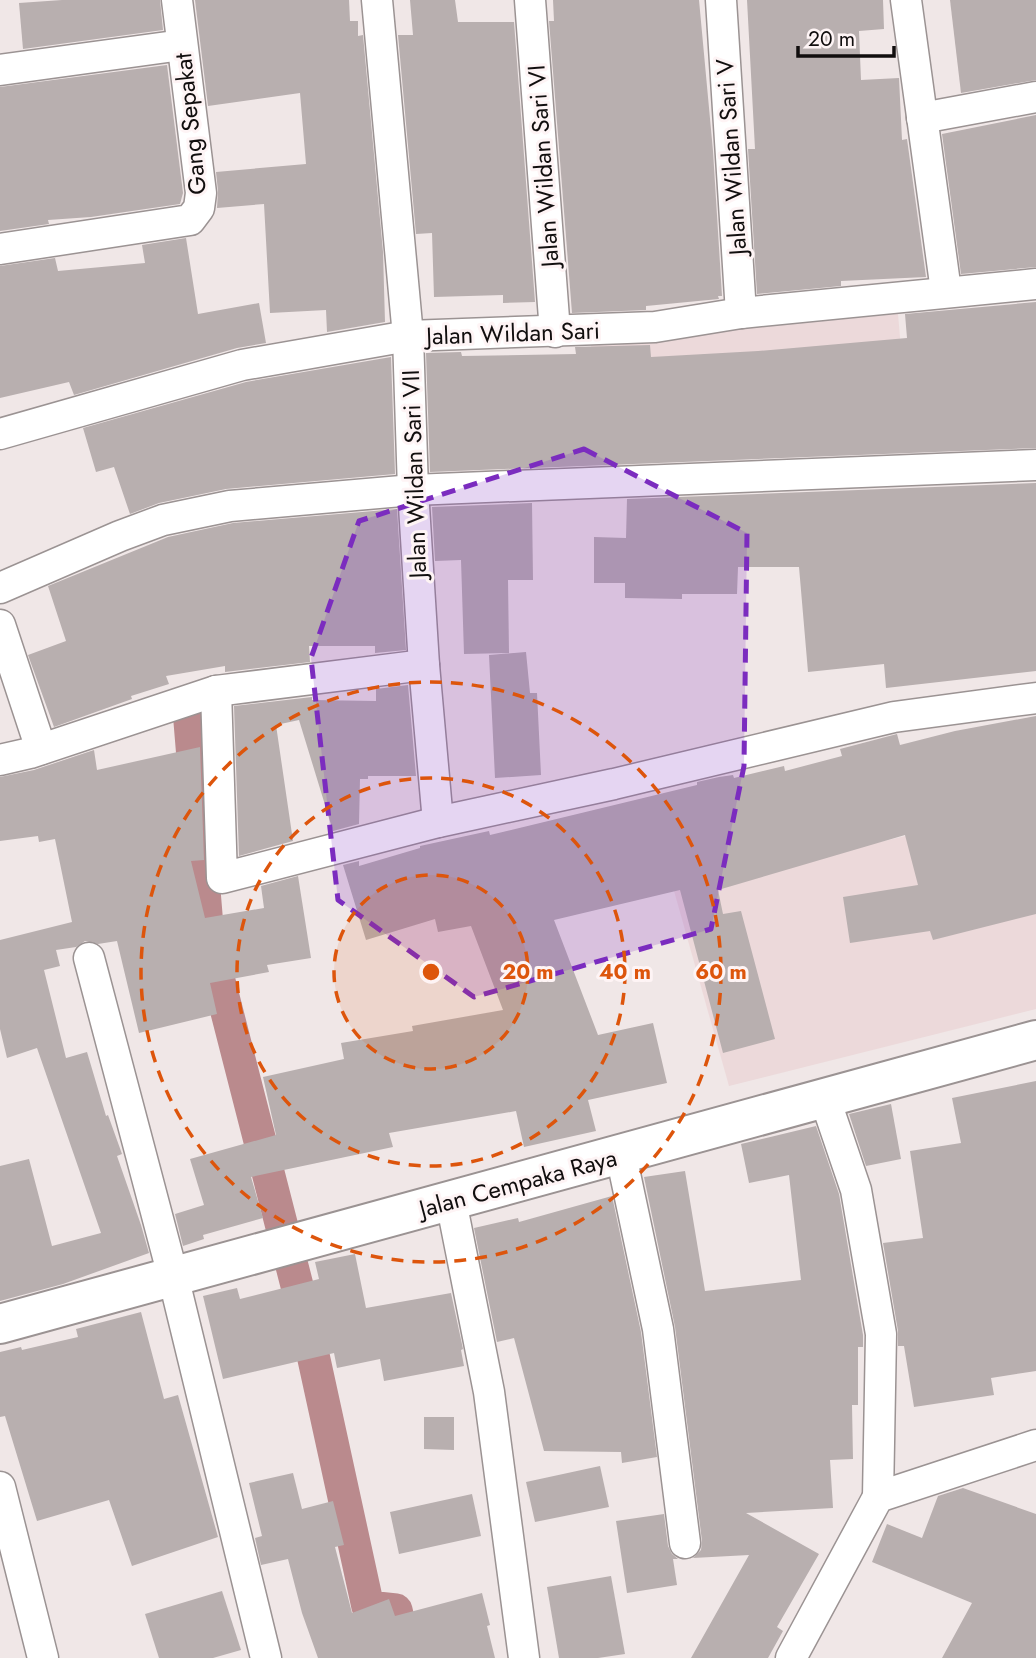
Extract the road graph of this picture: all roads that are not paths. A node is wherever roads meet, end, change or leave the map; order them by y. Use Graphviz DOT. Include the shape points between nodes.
graph roads {
  1 [pos="177,0"];
  2 [pos="377,0"];
  3 [pos="530,0"];
  4 [pos="721,0"];
  5 [pos="906,0"];
  6 [pos="182,45"];
  7 [pos="0,70"];
  8 [pos="1036,97"];
  9 [pos="922,118"];
  10 [pos="0,249"];
  11 [pos="1036,284"];
  12 [pos="946,291"];
  13 [pos="741,313"];
  14 [pos="555,332"];
  15 [pos="408,336"];
  16 [pos="0,434"];
  17 [pos="1036,465"];
  18 [pos="413,490"];
  19 [pos="0,588"];
  20 [pos="0,625"];
  21 [pos="424,665"];
  22 [pos="216,691"];
  23 [pos="1036,698"];
  24 [pos="41,749"];
  25 [pos="0,760"];
  26 [pos="439,822"];
  27 [pos="89,958"];
  28 [pos="1036,1040"];
  29 [pos="825,1098"];
  30 [pos="621,1155"];
  31 [pos="451,1201"];
  32 [pos="173,1276"];
  33 [pos="0,1324"];
  34 [pos="1036,1445"];
  35 [pos="0,1488"];
  36 [pos="878,1497"];
  37 [pos="685,1543"];
  38 [pos="43,1658"];
  39 [pos="266,1658"];
  40 [pos="524,1658"];
  41 [pos="791,1658"];
  1 -- 6 [label="street, Gang Sepakat"];
  2 -- 15 [label="street, Jalan Wildan Sari VII"];
  3 -- 14 [label="street, Jalan Wildan Sari VI"];
  4 -- 13 [label="street, Jalan Wildan Sari V"];
  5 -- 9 [label="street"];
  6 -- 7 [label="street"];
  6 -- 10 [label="street, Gang Sepakat" via="201,193 199,208 190,220"];
  8 -- 9 [label="street"];
  9 -- 12 [label="street"];
  11 -- 12 [label="street, Jalan Wildan Sari"];
  12 -- 13 [label="street, Jalan Wildan Sari"];
  13 -- 14 [label="street, Jalan Wildan Sari" via="655,327"];
  14 -- 15 [label="street, Jalan Wildan Sari"];
  15 -- 16 [label="street, Jalan Wildan Sari" via="242,365"];
  15 -- 18 [label="street, Jalan Wildan Sari VII"];
  17 -- 18 [label="street"];
  18 -- 19 [label="street" via="230,506 163,520"];
  18 -- 21 [label="street, Jalan Wildan Sari VII"];
  20 -- 24 [label="street"];
  21 -- 22 [label="street"];
  21 -- 26 [label="street, Jalan Wildan Sari VII"];
  22 -- 24 [label="street"];
  22 -- 26 [label="street" via="222,878"];
  23 -- 26 [label="street" via="894,718"];
  24 -- 25 [label="street"];
  27 -- 32 [label="street"];
  28 -- 29 [label="street, Jalan Cempaka Raya"];
  29 -- 30 [label="street, Jalan Cempaka Raya"];
  29 -- 36 [label="street" via="856,1190 881,1334"];
  30 -- 31 [label="street, Jalan Cempaka Raya"];
  30 -- 37 [label="street" via="658,1329"];
  31 -- 32 [label="street, Jalan Cempaka Raya"];
  31 -- 40 [label="street" via="489,1392"];
  32 -- 33 [label="street, Jalan Cempaka Raya"];
  32 -- 39 [label="street"];
  34 -- 36 [label="street"];
  35 -- 38 [label="street"];
  36 -- 41 [label="street"];
}
